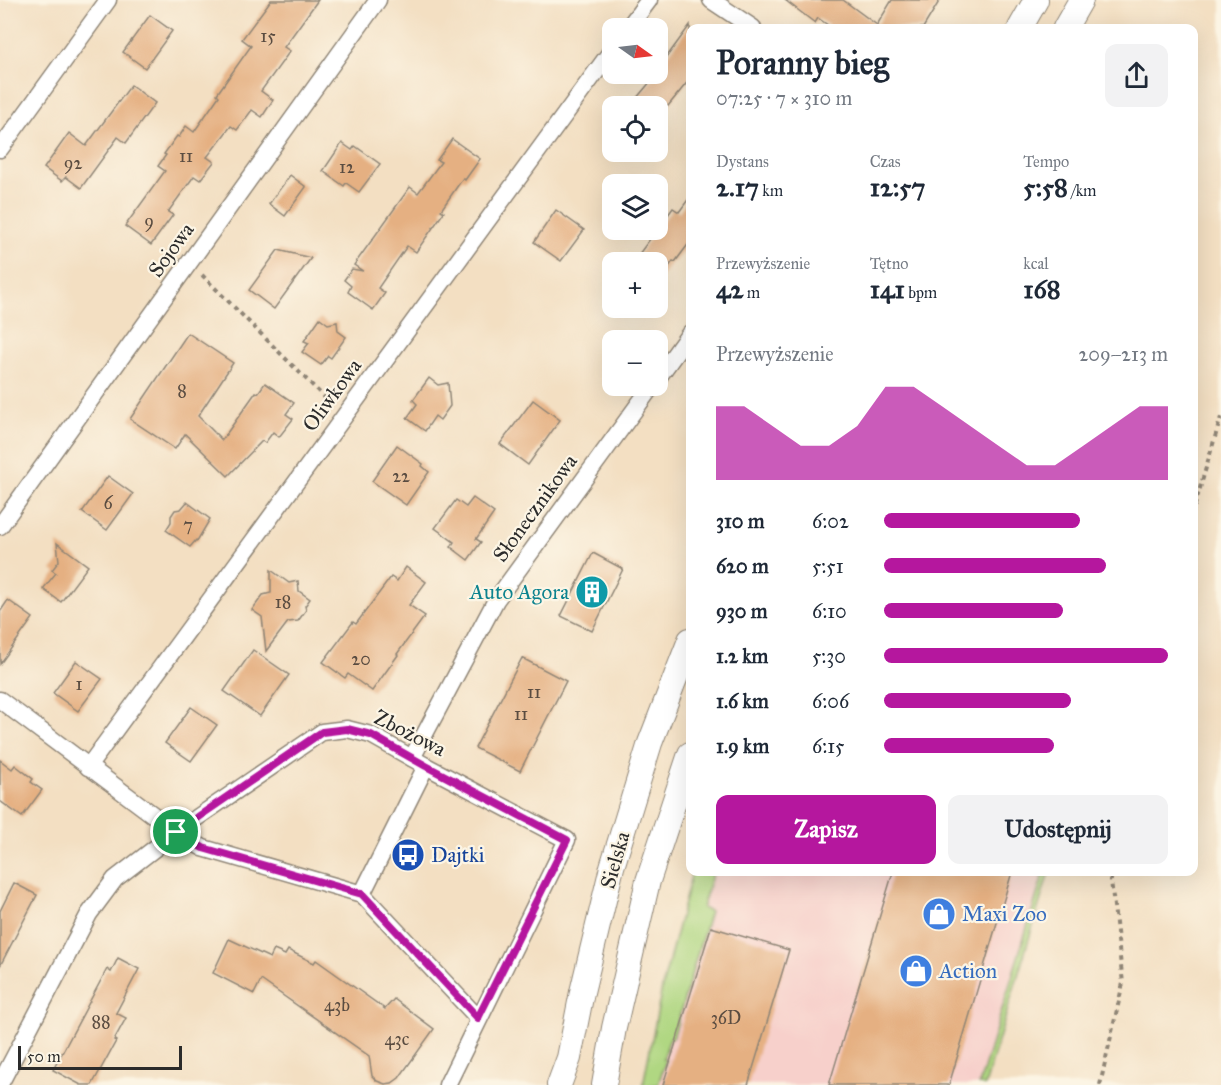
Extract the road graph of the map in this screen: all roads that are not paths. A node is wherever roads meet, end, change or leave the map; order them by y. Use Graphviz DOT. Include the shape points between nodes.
graph roads {
  1 [pos="108,0"];
  2 [pos="378,0"];
  3 [pos="649,0"];
  4 [pos="711,0"];
  5 [pos="1036,0"];
  6 [pos="1082,0"];
  7 [pos="636,18"];
  8 [pos="747,24"];
  9 [pos="1022,24"];
  10 [pos="1067,24"];
  11 [pos="602,64"];
  12 [pos="0,149"];
  13 [pos="686,339"];
  14 [pos="668,364"];
  15 [pos="645,396"];
  16 [pos="0,526"];
  17 [pos="686,650"];
  18 [pos="0,700"];
  19 [pos="419,762"];
  20 [pos="686,766"];
  21 [pos="88,767"];
  22 [pos="176,832"];
  23 [pos="362,894"];
  24 [pos="478,1018"];
  25 [pos="1,1084"];
  26 [pos="447,1085"];
  27 [pos="559,1085"];
  28 [pos="604,1085"];
  1 -- 12 [label="street"];
  2 -- 16 [label="street, Sojowa"];
  3 -- 7 [label="street"];
  4 -- 8 [label="street"];
  5 -- 9 [label="main road"];
  6 -- 10 [label="main road"];
  11 -- 21 [label="street, Oliwkowa"];
  13 -- 14 [label="street"];
  15 -- 19 [label="street, Słonecznikowa" via="496,600"];
  17 -- 27 [label="main road, Sielska" via="650,742 612,867 569,1058"];
  18 -- 21 [label="street"];
  19 -- 22 [label="street, Zbożowa" via="371,735 347,729 322,732"];
  19 -- 23 [label="street, Słonecznikowa"];
  19 -- 24 [label="street, Zbożowa" via="567,840"];
  20 -- 28 [label="main road, Sielska" via="648,881"];
  21 -- 22 [label="street"];
  22 -- 23 [label="street" via="203,848"];
  22 -- 25 [label="street, Zbożowa" via="115,879 89,914"];
  23 -- 24 [label="street"];
  24 -- 26 [label="street"];
}
